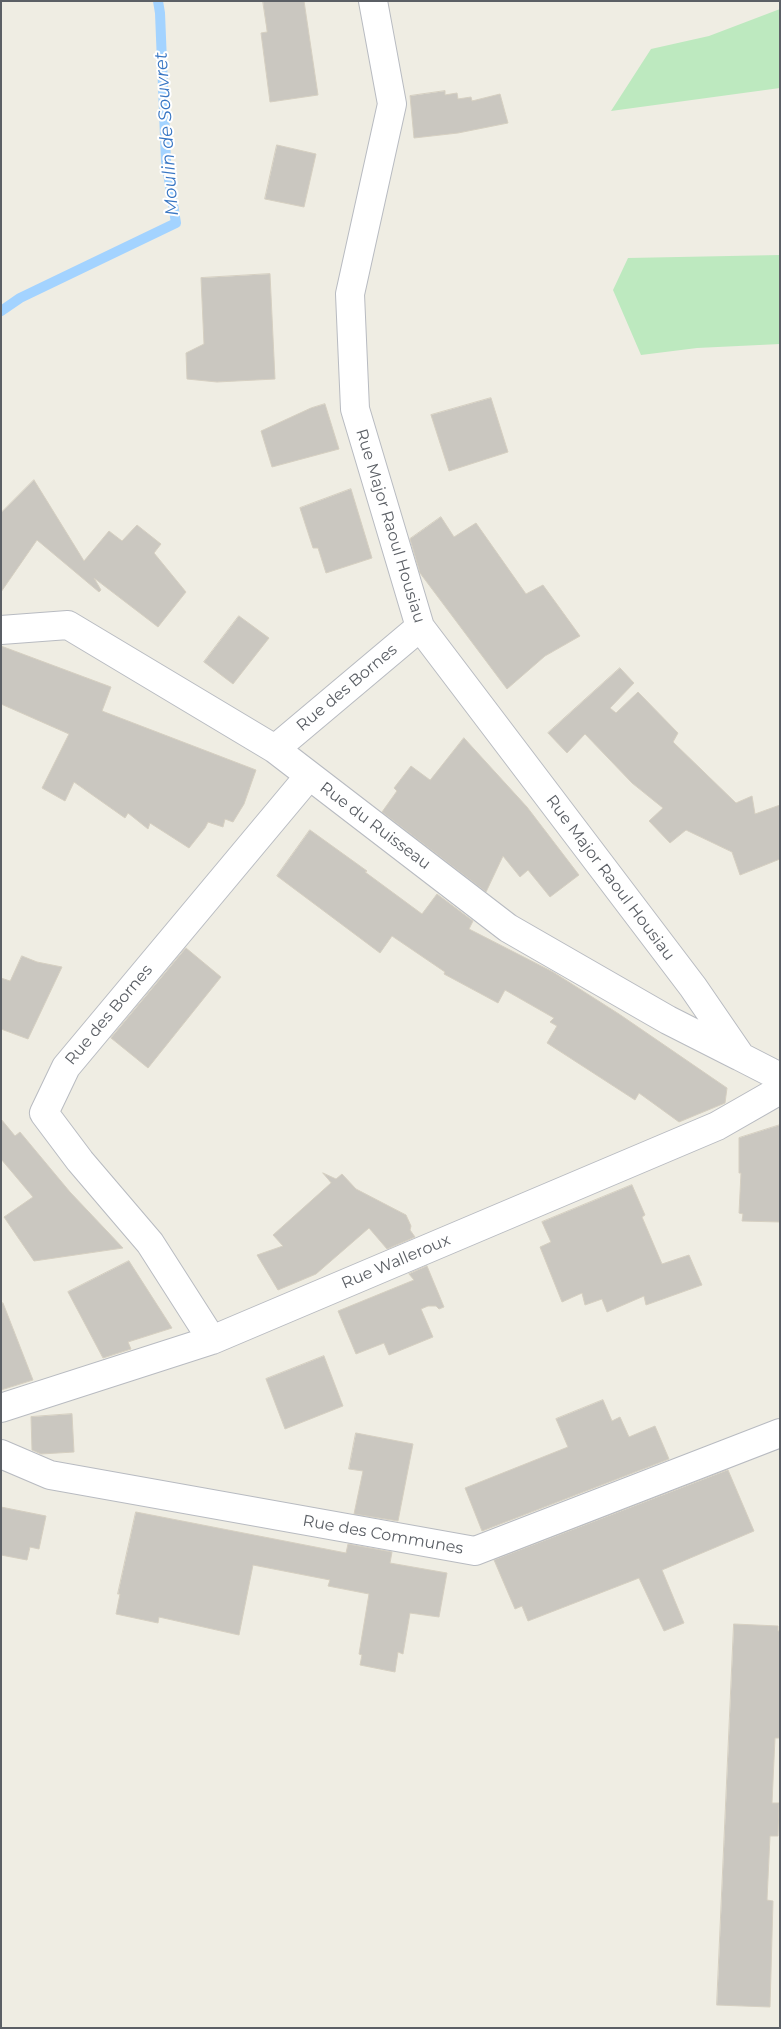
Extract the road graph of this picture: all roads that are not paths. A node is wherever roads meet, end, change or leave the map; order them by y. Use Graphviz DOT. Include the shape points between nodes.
graph roads {
  1 [pos="373,1"];
  2 [pos="420,627"];
  3 [pos="1,630"];
  4 [pos="275,749"];
  5 [pos="309,776"];
  6 [pos="741,1057"];
  7 [pos="780,1078"];
  8 [pos="780,1090"];
  9 [pos="212,1340"];
  10 [pos="1,1408"];
  11 [pos="780,1433"];
  12 [pos="1,1454"];
  1 -- 2 [label="street, Rue Major Raoul Housiau" via="392,104 350,294 355,409"];
  2 -- 4 [label="street, Rue des Bornes"];
  2 -- 6 [label="street, Rue Major Raoul Housiau" via="693,987"];
  3 -- 4 [label="street, Rue du Ruisseau" via="68,625"];
  4 -- 5 [label="street, Rue du Ruisseau"];
  5 -- 6 [label="street, Rue du Ruisseau" via="508,928 668,1020"];
  5 -- 9 [label="street, Rue des Bornes" via="66,1067 44,1113 150,1243"];
  6 -- 7 [label="street, Rue Major Raoul Housiau"];
  8 -- 9 [label="street, Rue Walleroux" via="717,1126"];
  9 -- 10 [label="street, Rue Walleroux"];
  11 -- 12 [label="street, Rue des Communes" via="476,1551 50,1475"];
}
